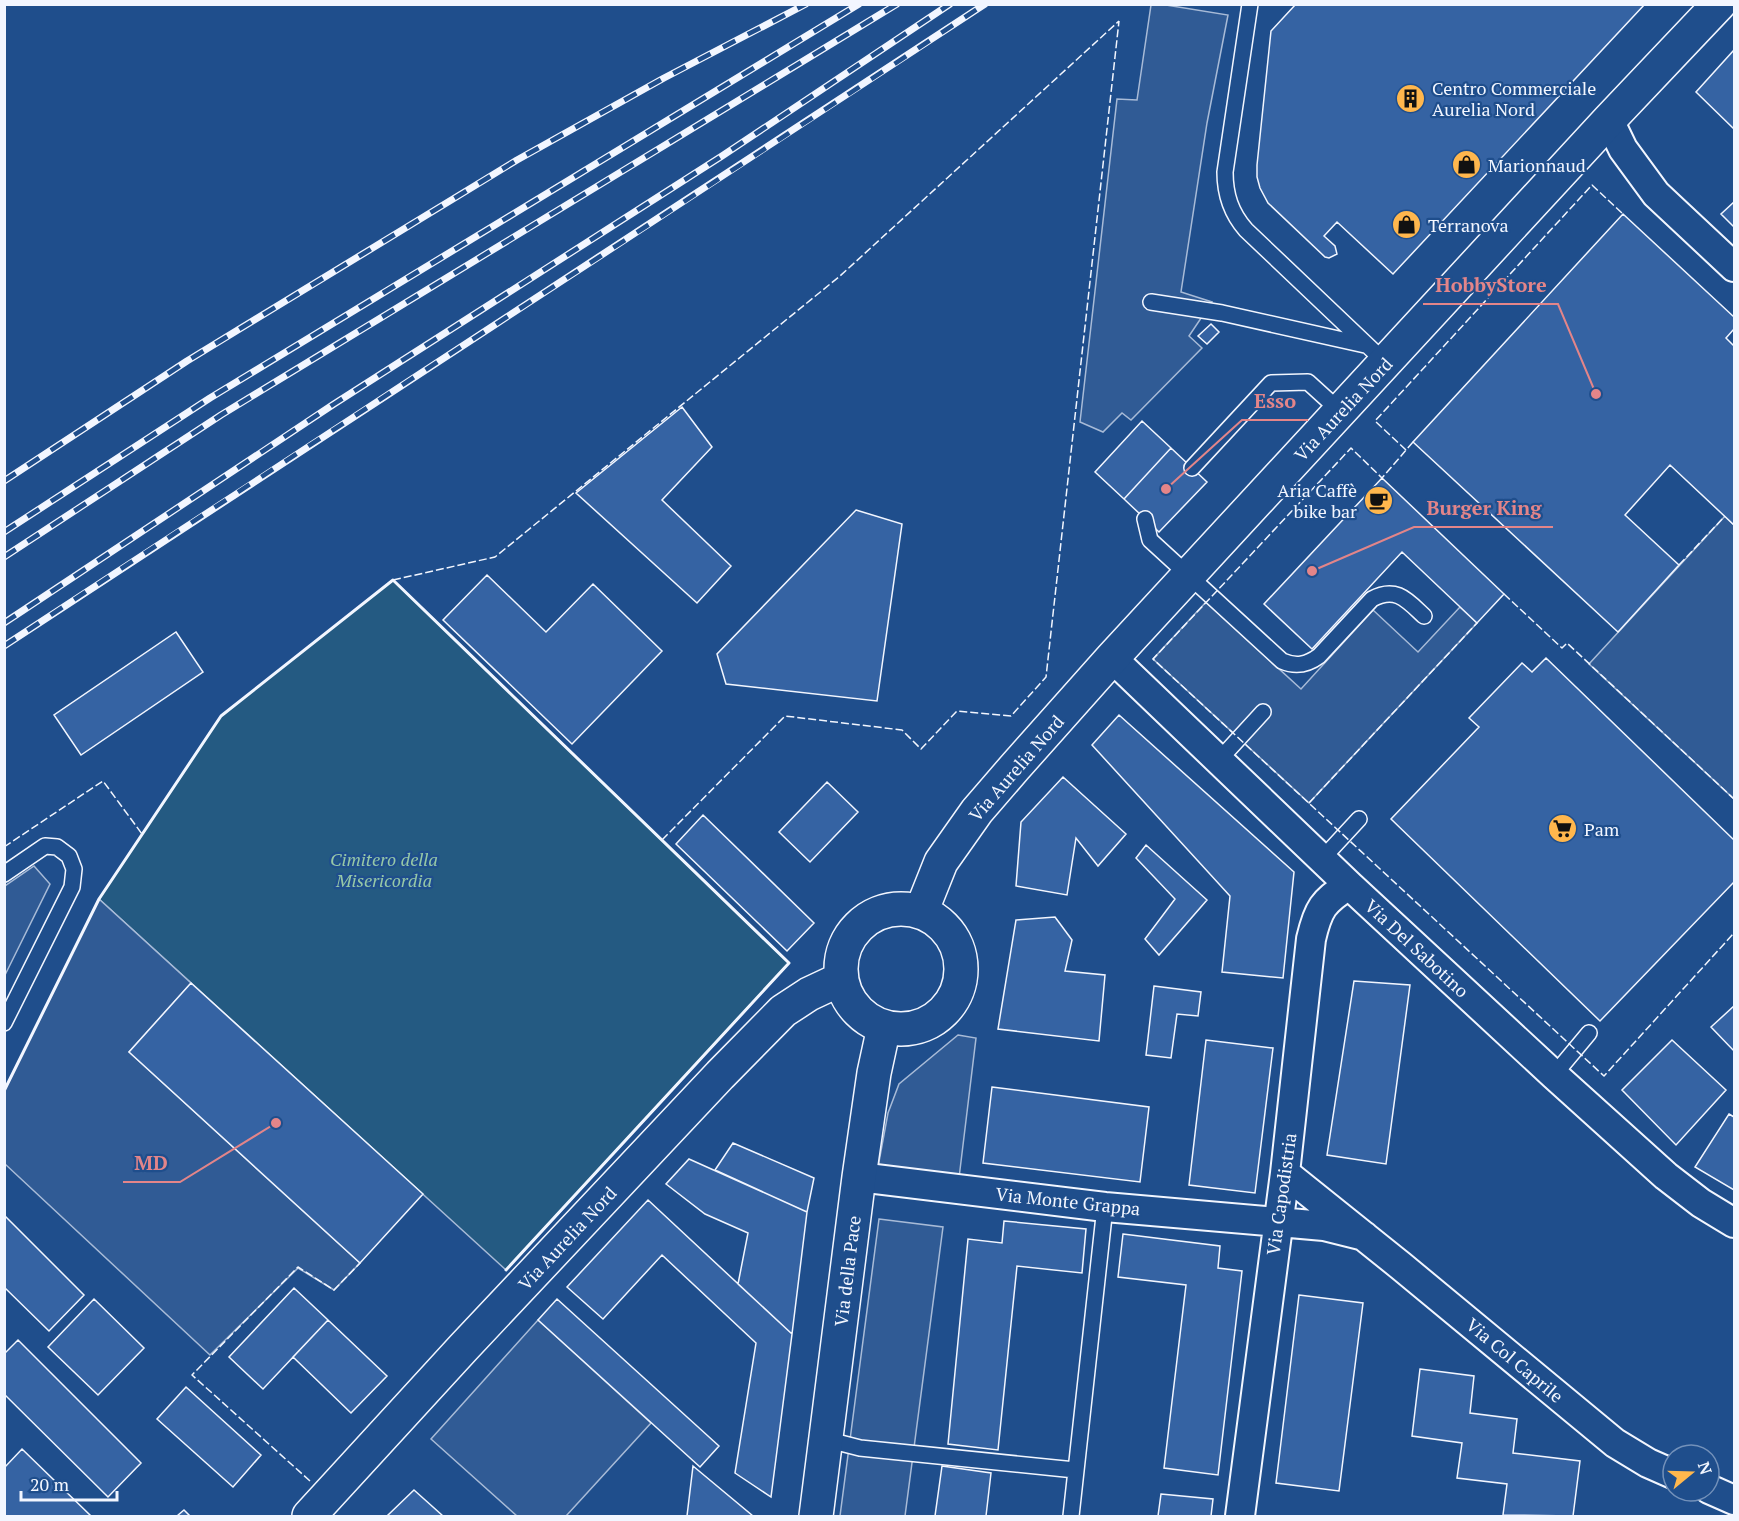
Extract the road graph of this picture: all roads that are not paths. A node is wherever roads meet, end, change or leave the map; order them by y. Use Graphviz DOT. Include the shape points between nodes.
graph roads {
  1 [pos="1250,4"];
  2 [pos="1719,4"];
  3 [pos="1609,120"];
  4 [pos="1734,267"];
  5 [pos="1150,302"];
  6 [pos="1376,354"];
  7 [pos="1341,412"];
  8 [pos="1192,468"];
  9 [pos="1145,519"];
  10 [pos="1188,576"];
  11 [pos="1424,616"];
  12 [pos="1112,658"];
  13 [pos="1263,712"];
  14 [pos="1219,760"];
  15 [pos="1359,819"];
  16 [pos="1322,859"];
  17 [pos="4,874"];
  18 [pos="1349,885"];
  19 [pos="921,912"];
  20 [pos="841,979"];
  21 [pos="4,1023"];
  22 [pos="884,1027"];
  23 [pos="1589,1033"];
  24 [pos="1554,1075"];
  25 [pos="1285,1173"];
  26 [pos="859,1177"];
  27 [pos="1105,1207"];
  28 [pos="1278,1221"];
  29 [pos="1734,1223"];
  30 [pos="1364,1236"];
  31 [pos="825,1439"];
  32 [pos="1661,1469"];
  33 [pos="1075,1470"];
  34 [pos="309,1516"];
  35 [pos="816,1516"];
  36 [pos="1071,1516"];
  37 [pos="1240,1516"];
  1 -- 6 [label="lane" via="1225,172 1227,197 1246,230"];
  2 -- 3 [label="main road, Via Aurelia Nord"];
  3 -- 4 [label="street" via="1623,149 1656,194"];
  3 -- 6 [label="main road, Via Aurelia Nord"];
  5 -- 6 [label="lane" via="1222,313"];
  6 -- 7 [label="main road, Via Aurelia Nord"];
  7 -- 8 [label="lane" via="1308,382 1271,383"];
  7 -- 10 [label="main road, Via Aurelia Nord"];
  9 -- 10 [label="lane" via="1150,540"];
  10 -- 11 [label="lane" via="1281,661 1291,665 1311,662 1319,656 1380,595 1404,597"];
  10 -- 12 [label="main road, Via Aurelia Nord"];
  12 -- 14 [label="street, Via Del Sabotino"];
  12 -- 19 [label="main road, Via Aurelia Nord" via="977,811 941,862"];
  13 -- 14 [label="lane"];
  14 -- 16 [label="street, Via Del Sabotino"];
  15 -- 16 [label="lane"];
  16 -- 18 [label="street, Via Del Sabotino"];
  17 -- 21 [label="lane" via="45,846 57,847 69,856 74,869 72,887"];
  18 -- 24 [label="street, Via Del Sabotino"];
  18 -- 25 [label="street, Via Capodistria" via="1319,910 1314,925"];
  19 -- 20 [label="main road" via="903,908 868,917 846,944"];
  19 -- 22 [label="main road" via="950,934 958,950 958,987 938,1017 903,1030"];
  20 -- 22 [label="main road" via="856,1010"];
  20 -- 34 [label="main road, Via Aurelia Nord" via="809,993 783,1011"];
  22 -- 26 [label="main road, Via della Pace"];
  23 -- 24 [label="lane"];
  24 -- 29 [label="street, Via Del Sabotino" via="1666,1176"];
  25 -- 28 [label="street, Via Capodistria"];
  25 -- 30 [label="street, Via Col Caprile"];
  26 -- 27 [label="street, Via Monte Grappa"];
  26 -- 31 [label="main road, Via della Pace"];
  27 -- 28 [label="street, Via Monte Grappa"];
  27 -- 33 [label="lane"];
  28 -- 30 [label="street, Via Col Caprile"];
  28 -- 37 [label="street, Via Capodistria"];
  30 -- 32 [label="street, Via Col Caprile" via="1615,1443"];
  31 -- 33 [label="lane" via="860,1448"];
  31 -- 35 [label="main road, Via della Pace"];
  33 -- 36 [label="lane"];
}
